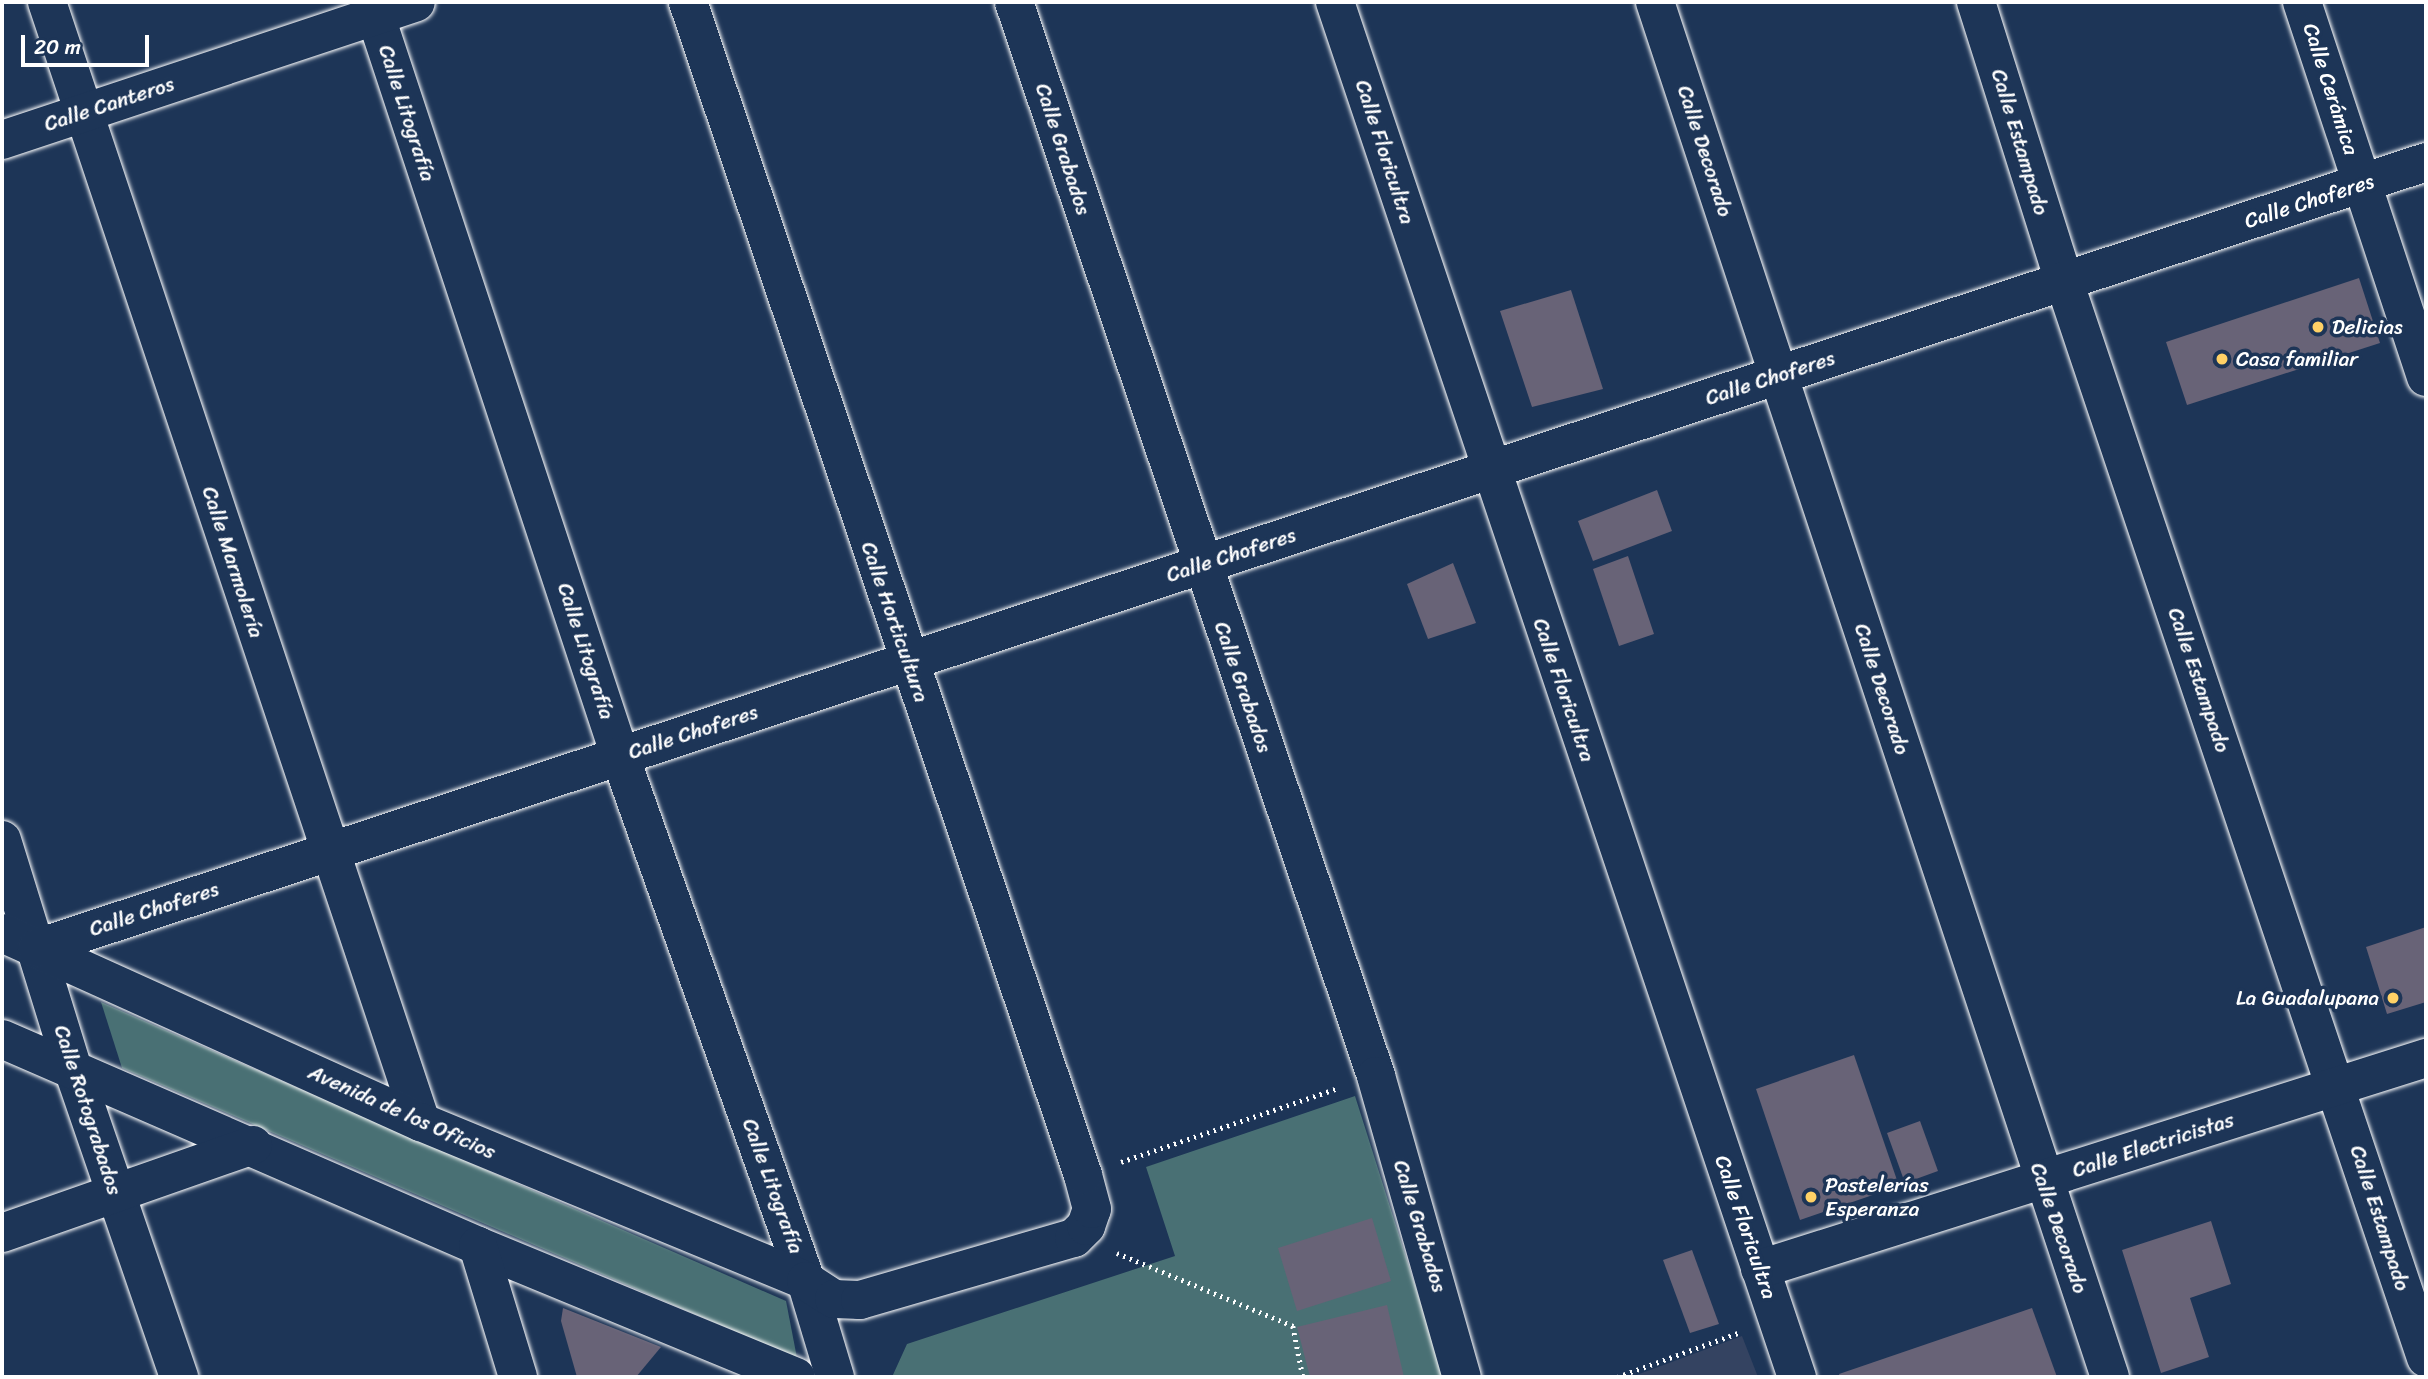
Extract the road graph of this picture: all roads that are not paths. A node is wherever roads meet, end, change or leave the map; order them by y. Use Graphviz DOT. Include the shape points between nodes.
graph roads {
  1 [pos="47,2"];
  2 [pos="416,2"];
  3 [pos="688,2"];
  4 [pos="1014,2"];
  5 [pos="1335,2"];
  6 [pos="1655,2"];
  7 [pos="1976,2"];
  8 [pos="2302,2"];
  9 [pos="373,9"];
  10 [pos="83,112"];
  11 [pos="2,140"];
  12 [pos="2426,162"];
  13 [pos="2362,183"];
  14 [pos="2064,281"];
  15 [pos="1780,375"];
  16 [pos="2426,377"];
  17 [pos="1489,470"];
  18 [pos="1201,565"];
  19 [pos="908,661"];
  20 [pos="620,756"];
  21 [pos="2,840"];
  22 [pos="329,852"];
  23 [pos="2,933"];
  24 [pos="37,948"];
  25 [pos="2,1039"];
  26 [pos="2426,1058"];
  27 [pos="73,1069"];
  28 [pos="2336,1086"];
  29 [pos="421,1122"];
  30 [pos="253,1145"];
  31 [pos="2043,1180"];
  32 [pos="115,1193"];
  33 [pos="2,1233"];
  34 [pos="1074,1238"];
  35 [pos="478,1246"];
  36 [pos="1760,1269"];
  37 [pos="806,1281"];
  38 [pos="2426,1358"];
  39 [pos="1463,1376"];
  40 [pos="179,1377"];
  41 [pos="519,1377"];
  42 [pos="796,1377"];
  43 [pos="835,1377"];
  44 [pos="1797,1377"];
  45 [pos="2110,1377"];
  1 -- 10 [label="street, Calle Marmolería"];
  2 -- 9 [label="street, Calle Canteros"];
  3 -- 19 [label="street, Calle Horticultura"];
  4 -- 18 [label="street, Calle Grabados"];
  5 -- 17 [label="street, Calle Floricultra"];
  6 -- 15 [label="street, Calle Decorado"];
  7 -- 14 [label="street, Calle Estampado"];
  8 -- 13 [label="street, Calle Cerámica"];
  9 -- 10 [label="street, Calle Canteros"];
  9 -- 20 [label="street, Calle Litografía"];
  10 -- 11 [label="street, Calle Canteros"];
  10 -- 22 [label="street, Calle Marmolería"];
  12 -- 13 [label="street, Calle Choferes"];
  13 -- 14 [label="street, Calle Choferes"];
  13 -- 16 [label="street, Calle Cerámica"];
  14 -- 15 [label="street, Calle Choferes"];
  14 -- 28 [label="street, Calle Estampado"];
  15 -- 17 [label="street, Calle Choferes"];
  15 -- 31 [label="street, Calle Decorado"];
  17 -- 18 [label="street, Calle Choferes"];
  17 -- 36 [label="street, Calle Floricultra"];
  18 -- 19 [label="street, Calle Choferes"];
  18 -- 39 [label="street, Calle Grabados" via="1376,1076"];
  19 -- 20 [label="street, Calle Choferes"];
  19 -- 34 [label="street, Calle Horticultura" via="1083,1175 1092,1209"];
  20 -- 22 [label="street, Calle Choferes"];
  20 -- 37 [label="street, Calle Litografía"];
  21 -- 24 [label="street, Calle Rotograbados"];
  22 -- 24 [label="street, Calle Choferes"];
  22 -- 29 [label="street, Calle Marmolería"];
  23 -- 24 [label="street, Avenida de los Oficios"];
  24 -- 27 [label="street, Calle Rotograbados"];
  24 -- 29 [label="street, Avenida de los Oficios"];
  25 -- 27 [label="street"];
  26 -- 28 [label="street, Calle Electricistas"];
  27 -- 30 [label="street"];
  27 -- 32 [label="street, Calle Rotograbados"];
  28 -- 31 [label="street, Calle Electricistas"];
  28 -- 38 [label="street, Calle Estampado"];
  29 -- 37 [label="street, Avenida de los Oficios"];
  30 -- 32 [label="street"];
  30 -- 35 [label="street"];
  31 -- 36 [label="street, Calle Electricistas"];
  31 -- 45 [label="street, Calle Decorado"];
  32 -- 33 [label="street"];
  32 -- 40 [label="street, Calle Rotograbados"];
  34 -- 37 [label="street, Avenida de los Oficios" via="860,1300 834,1299"];
  35 -- 41 [label="street"];
  35 -- 42 [label="street"];
  36 -- 44 [label="street, Calle Floricultra"];
  37 -- 43 [label="street, Calle Litografía"];
}
